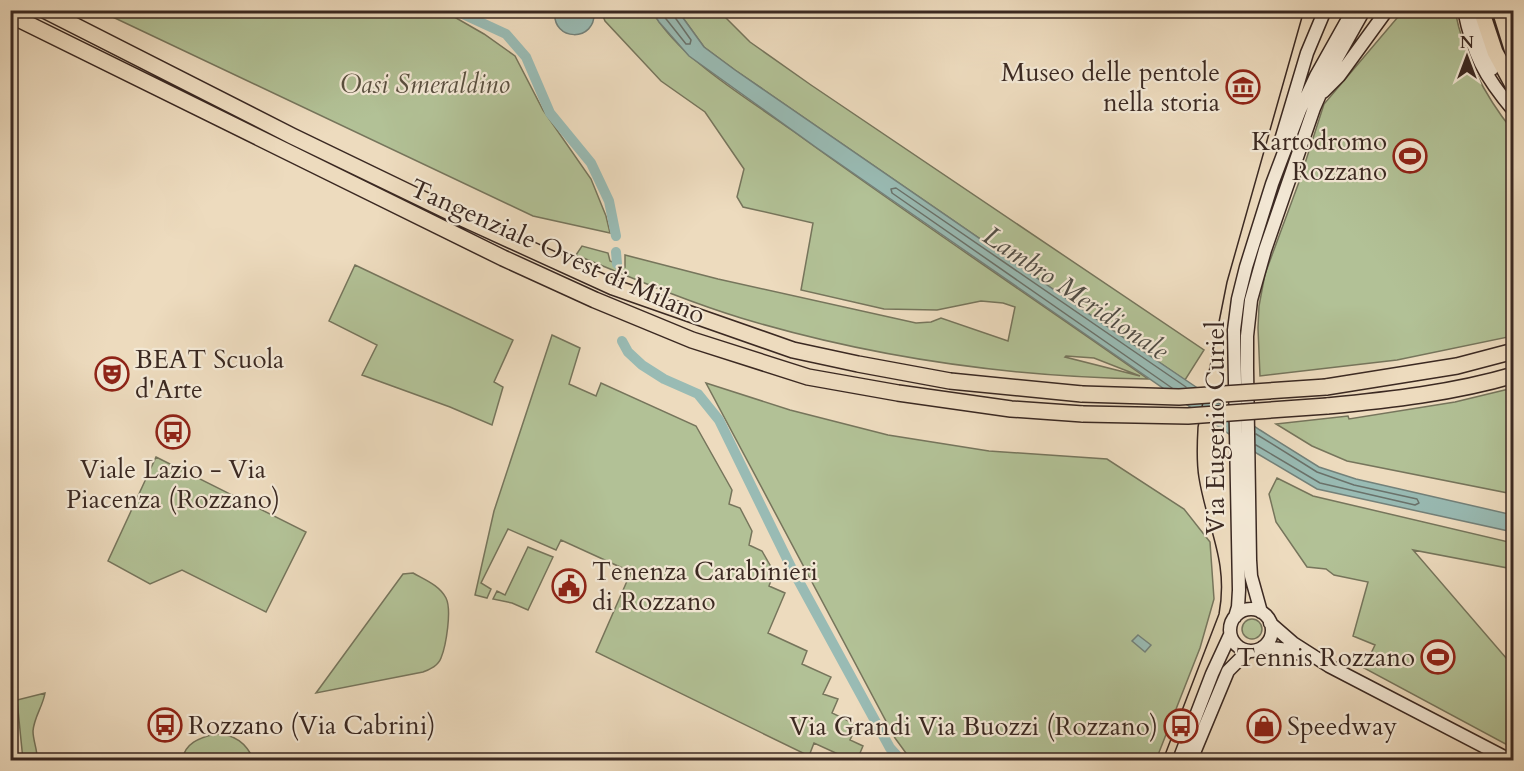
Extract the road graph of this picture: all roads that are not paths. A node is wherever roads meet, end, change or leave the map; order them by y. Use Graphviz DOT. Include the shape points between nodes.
graph roads {
  1 [pos="44,10"];
  2 [pos="1325,10"];
  3 [pos="1353,10"];
  4 [pos="1364,10"];
  5 [pos="1387,10"];
  6 [pos="1464,10"];
  7 [pos="1473,10"];
  8 [pos="1481,10"];
  9 [pos="1500,10"];
  10 [pos="10,15"];
  11 [pos="1514,55"];
  12 [pos="1514,87"];
  13 [pos="1320,95"];
  14 [pos="1514,110"];
  15 [pos="1272,184"];
  16 [pos="1514,351"];
  17 [pos="1240,370"];
  18 [pos="1514,375"];
  19 [pos="1242,480"];
  20 [pos="1261,612"];
  21 [pos="1234,617"];
  22 [pos="1270,622"];
  23 [pos="1230,635"];
  24 [pos="1263,647"];
  25 [pos="1248,651"];
  26 [pos="1329,666"];
  27 [pos="1179,760"];
  28 [pos="1191,760"];
  29 [pos="1510,760"];
  1 -- 16 [label="highway, Tangenziale Ovest di Milano, bridge" via="303,141 568,268 793,350 950,381 1082,394 1179,397 1326,387 1457,366"];
  2 -- 15 [label="main road" via="1304,63"];
  3 -- 15 [label="main road, Via Eugenio Curiel" via="1312,84"];
  4 -- 13 [label="main road, Via Eugenio Curiel"];
  5 -- 13 [label="main road" via="1339,76"];
  6 -- 14 [label="main road" via="1474,51"];
  7 -- 14 [label="main road" via="1481,45"];
  8 -- 12 [label="highway"];
  9 -- 11 [label="highway"];
  10 -- 18 [label="highway, Tangenziale Ovest di Milano, bridge" via="561,285 692,340 808,377 1011,408 1188,416 1385,400 1484,384"];
  13 -- 17 [label="main road, Via Eugenio Curiel" via="1257,275"];
  15 -- 17 [label="main road, Via Eugenio Curiel" via="1238,299 1234,330"];
  17 -- 19 [label="main road, Via Eugenio Curiel, bridge"];
  19 -- 20 [label="main road, Via Eugenio Curiel" via="1251,576"];
  19 -- 21 [label="main road, Via Eugenio Curiel" via="1239,590"];
  20 -- 21 [label="main road" via="1247,610"];
  20 -- 22 [label="main road"];
  21 -- 23 [label="main road"];
  22 -- 24 [label="main road" via="1269,640"];
  22 -- 26 [label="main road" via="1293,643"];
  23 -- 25 [label="main road" via="1237,646"];
  23 -- 27 [label="main road"];
  24 -- 25 [label="main road"];
  24 -- 26 [label="main road" via="1289,650"];
  25 -- 28 [label="main road" via="1228,671"];
  26 -- 29 [label="main road"];
}
